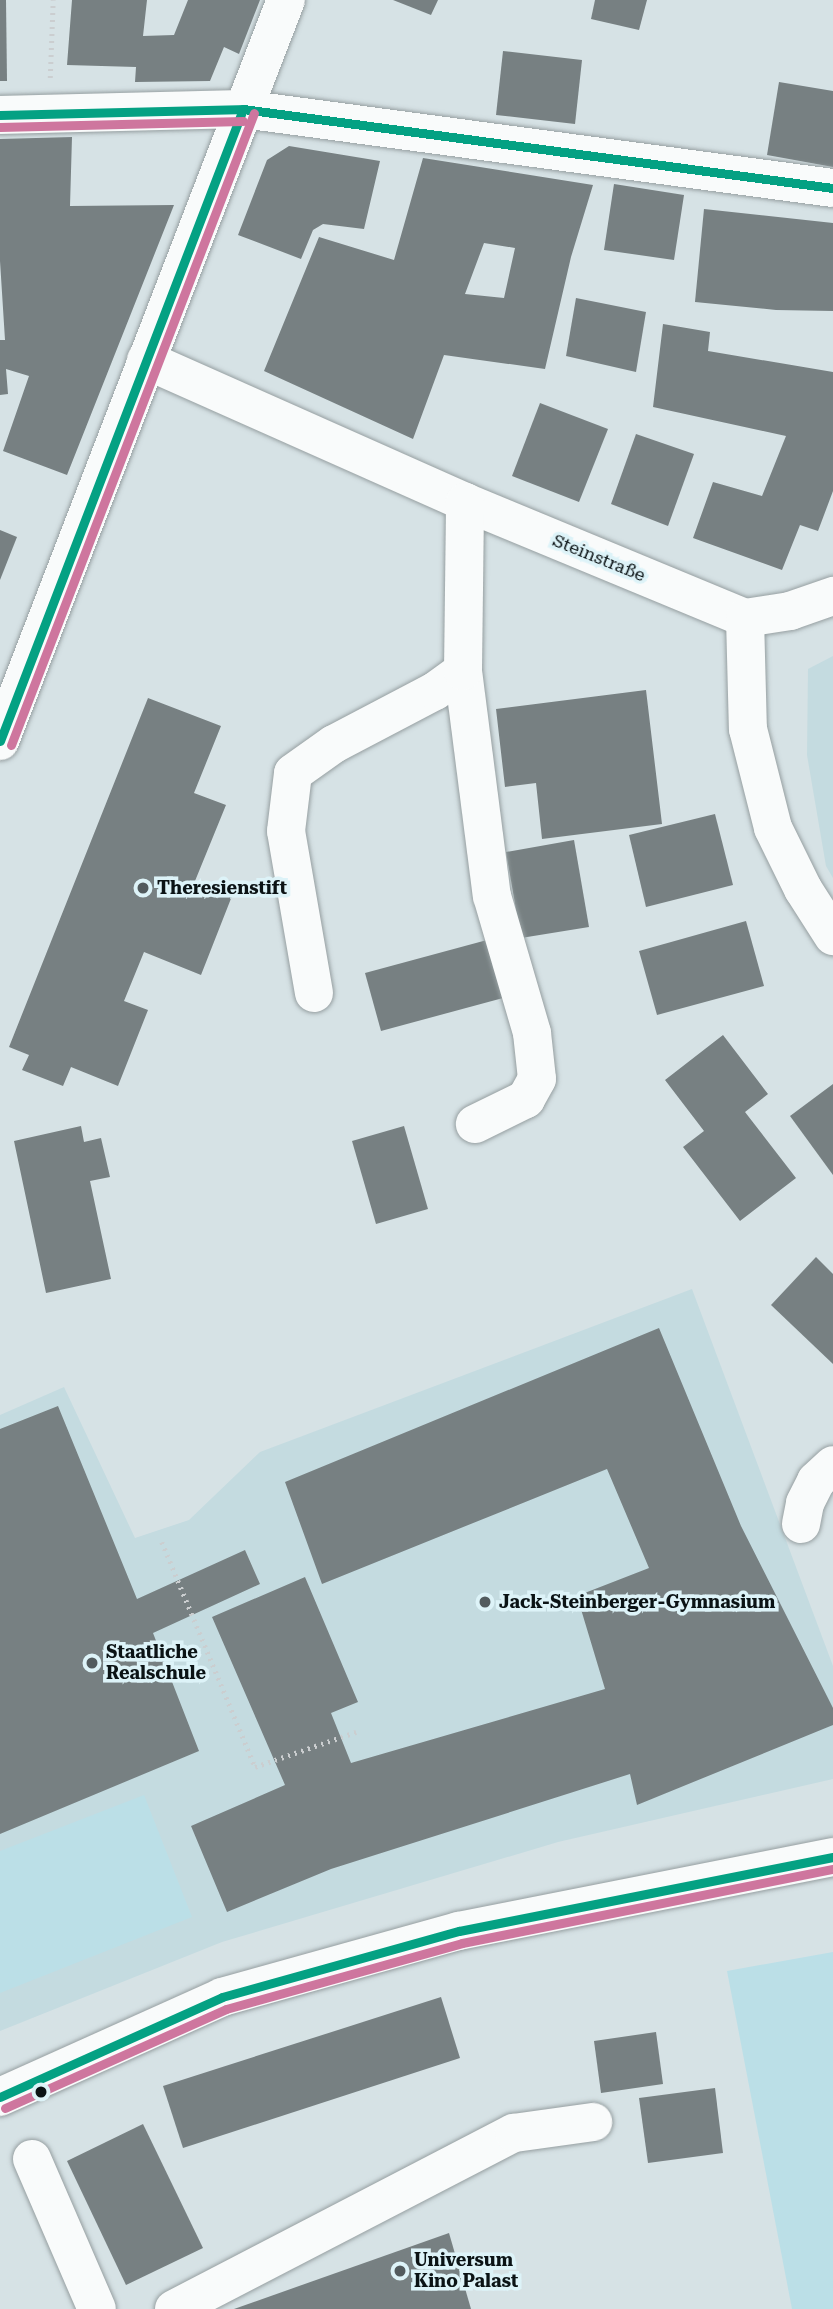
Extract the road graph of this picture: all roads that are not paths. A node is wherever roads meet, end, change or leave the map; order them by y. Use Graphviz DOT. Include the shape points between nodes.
graph roads {
  1 [pos="286,0"];
  2 [pos="243,108"];
  3 [pos="0,115"];
  4 [pos="833,188"];
  5 [pos="146,360"];
  6 [pos="464,502"];
  7 [pos="833,596"];
  8 [pos="745,618"];
  9 [pos="463,671"];
  10 [pos="0,741"];
  11 [pos="833,936"];
  12 [pos="314,993"];
  13 [pos="475,1124"];
  14 [pos="833,1465"];
  15 [pos="801,1524"];
  16 [pos="833,1857"];
  17 [pos="0,2096"];
  18 [pos="593,2122"];
  19 [pos="32,2159"];
  20 [pos="97,2309"];
  21 [pos="174,2309"];
  1 -- 2 [label="street"];
  2 -- 3 [label="street"];
  2 -- 4 [label="street"];
  2 -- 5 [label="street"];
  5 -- 6 [label="street, Steinstraße"];
  5 -- 10 [label="street"];
  6 -- 8 [label="street, Steinstraße"];
  6 -- 9 [label="street"];
  7 -- 8 [label="street" via="790,611"];
  8 -- 11 [label="street" via="748,729 773,828"];
  9 -- 12 [label="street" via="435,691 334,744 293,773 286,831"];
  9 -- 13 [label="street" via="492,896 532,1033 537,1079 526,1099"];
  14 -- 15 [label="street" via="816,1481"];
  16 -- 17 [label="street" via="459,1931 222,1997"];
  18 -- 21 [label="street" via="514,2133"];
  19 -- 20 [label="street"];
}
